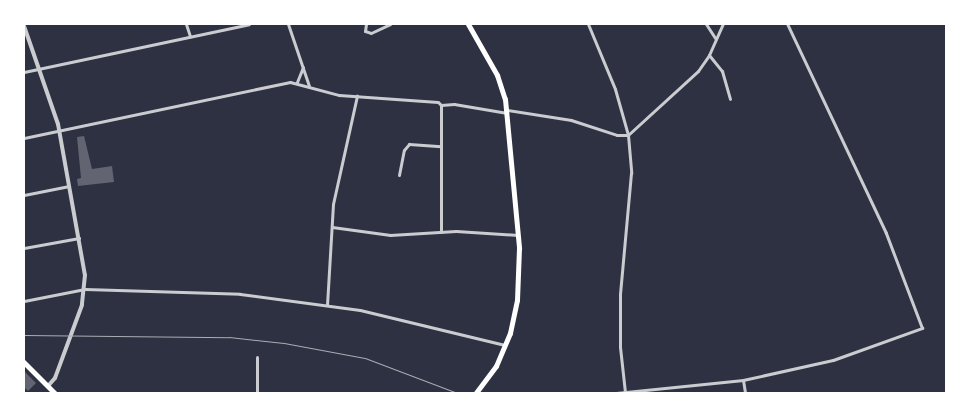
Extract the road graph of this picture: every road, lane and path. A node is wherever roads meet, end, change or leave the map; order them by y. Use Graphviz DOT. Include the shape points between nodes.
graph roads {
  1 [pos="186,24"];
  2 [pos="249,24"];
  3 [pos="288,24"];
  4 [pos="366,24"];
  5 [pos="390,24"];
  6 [pos="468,24"];
  7 [pos="588,24"];
  8 [pos="706,24"];
  9 [pos="723,24"];
  10 [pos="787,24"];
  11 [pos="24,26"];
  12 [pos="190,36"];
  13 [pos="715,38"];
  14 [pos="710,55"];
  15 [pos="303,66"];
  16 [pos="39,68"];
  17 [pos="24,72"];
  18 [pos="297,82"];
  19 [pos="309,86"];
  20 [pos="357,96"];
  21 [pos="730,99"];
  22 [pos="441,105"];
  23 [pos="507,112"];
  24 [pos="59,130"];
  25 [pos="628,135"];
  26 [pos="24,138"];
  27 [pos="442,146"];
  28 [pos="399,174"];
  29 [pos="69,186"];
  30 [pos="24,195"];
  31 [pos="332,227"];
  32 [pos="441,232"];
  33 [pos="519,234"];
  34 [pos="79,238"];
  35 [pos="24,248"];
  36 [pos="85,289"];
  37 [pos="24,301"];
  38 [pos="328,305"];
  39 [pos="506,345"];
  40 [pos="257,357"];
  41 [pos="24,362"];
  42 [pos="743,380"];
  43 [pos="48,386"];
  44 [pos="625,392"];
  45 [pos="55,393"];
  46 [pos="257,393"];
  47 [pos="476,393"];
  48 [pos="616,393"];
  49 [pos="745,393"];
  1 -- 12 [label="street"];
  2 -- 12 [label="street"];
  3 -- 15 [label="street"];
  4 -- 5 [label="street" via="366,31 371,34"];
  6 -- 23 [label="highway" via="497,76"];
  7 -- 25 [label="street" via="615,89"];
  8 -- 13 [label="street"];
  9 -- 13 [label="street"];
  10 -- 42 [label="street" via="886,233 922,328 833,360"];
  11 -- 16 [label="street"];
  12 -- 16 [label="street"];
  13 -- 14 [label="street"];
  14 -- 21 [label="street" via="722,72"];
  14 -- 25 [label="street" via="670,99"];
  15 -- 18 [label="street"];
  15 -- 19 [label="street"];
  16 -- 17 [label="street"];
  16 -- 24 [label="street"];
  18 -- 19 [label="street"];
  18 -- 24 [label="street"];
  19 -- 20 [label="street" via="334,94"];
  20 -- 22 [label="street" via="438,102"];
  20 -- 31 [label="street" via="334,198"];
  22 -- 23 [label="street"];
  22 -- 27 [label="street"];
  23 -- 25 [label="street" via="571,120 617,135"];
  23 -- 33 [label="highway"];
  24 -- 26 [label="street"];
  24 -- 29 [label="street"];
  25 -- 44 [label="street" via="630,173 620,295 620,347"];
  27 -- 28 [label="street" via="409,144 404,150"];
  27 -- 32 [label="street"];
  29 -- 30 [label="street"];
  29 -- 34 [label="street"];
  31 -- 32 [label="street" via="389,234"];
  31 -- 38 [label="street"];
  32 -- 33 [label="street"];
  33 -- 39 [label="highway" via="516,308"];
  34 -- 35 [label="street"];
  34 -- 36 [label="street"];
  36 -- 37 [label="street"];
  36 -- 38 [label="street" via="224,293"];
  36 -- 43 [label="street" via="80,313 55,378"];
  38 -- 39 [label="street" via="371,312"];
  39 -- 47 [label="highway"];
  40 -- 46 [label="street"];
  41 -- 43 [label="main road"];
  42 -- 44 [label="street"];
  42 -- 49 [label="street"];
  43 -- 45 [label="main road"];
  44 -- 48 [label="street"];
}
